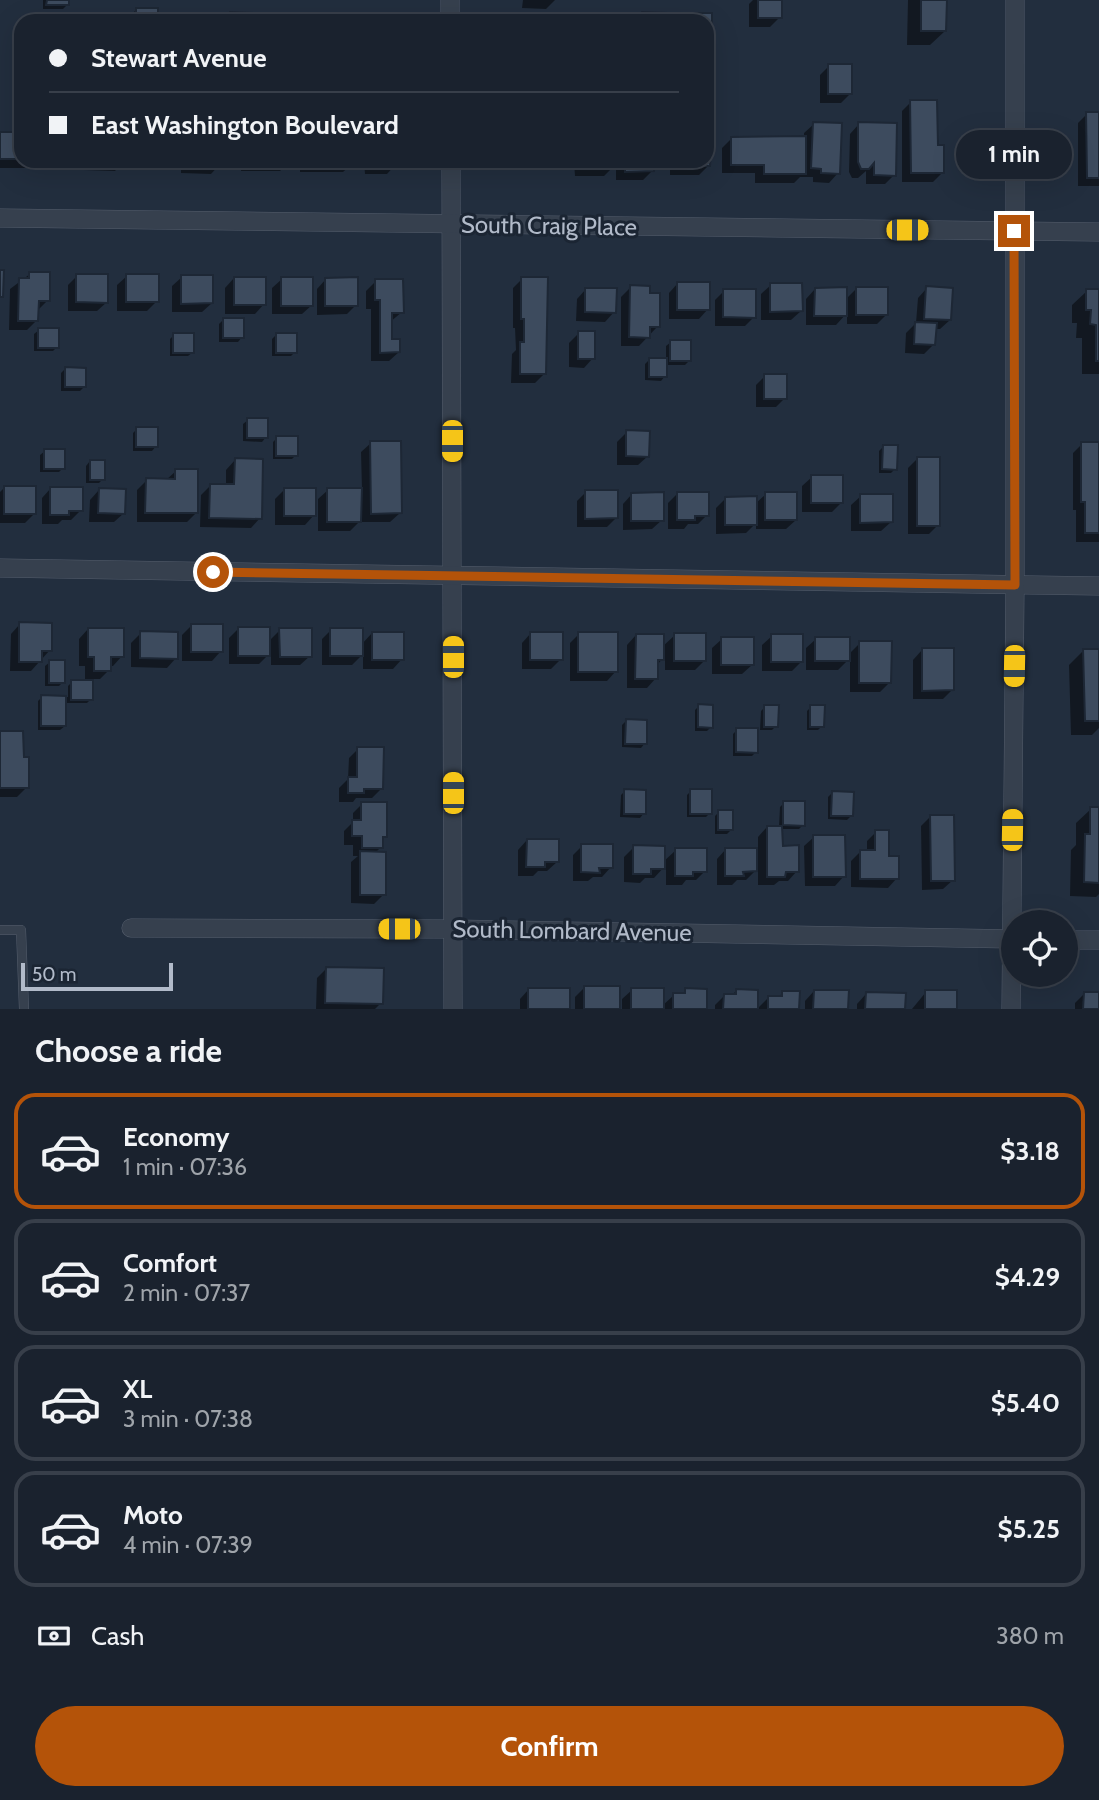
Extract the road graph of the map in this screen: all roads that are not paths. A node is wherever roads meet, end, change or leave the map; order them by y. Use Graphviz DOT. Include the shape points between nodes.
graph roads {
  1 [pos="1014,0"];
  2 [pos="451,168"];
  3 [pos="0,218"];
  4 [pos="451,225"];
  5 [pos="1014,231"];
  6 [pos="1099,233"];
  7 [pos="0,568"];
  8 [pos="453,575"];
  9 [pos="1015,585"];
  10 [pos="1099,586"];
  11 [pos="1012,910"];
  12 [pos="131,928"];
  13 [pos="452,929"];
  14 [pos="0,930"];
  15 [pos="1001,939"];
  16 [pos="1078,940"];
  17 [pos="1099,940"];
  18 [pos="1011,987"];
  19 [pos="24,1009"];
  20 [pos="453,1009"];
  21 [pos="1011,1009"];
  1 -- 5 [label="street"];
  2 -- 4 [label="street"];
  3 -- 4 [label="street, South Craig Place"];
  4 -- 5 [label="street, South Craig Place"];
  4 -- 8 [label="street"];
  5 -- 6 [label="street, South Craig Place"];
  5 -- 9 [label="street"];
  7 -- 8 [label="street"];
  8 -- 9 [label="street"];
  8 -- 13 [label="street"];
  9 -- 10 [label="street"];
  9 -- 11 [label="street"];
  12 -- 13 [label="street, South Lombard Avenue"];
  13 -- 15 [label="street, South Lombard Avenue"];
  13 -- 20 [label="street"];
  14 -- 19 [label="lane" via="21,930"];
  16 -- 17 [label="street"];
  18 -- 21 [label="street"];
}
